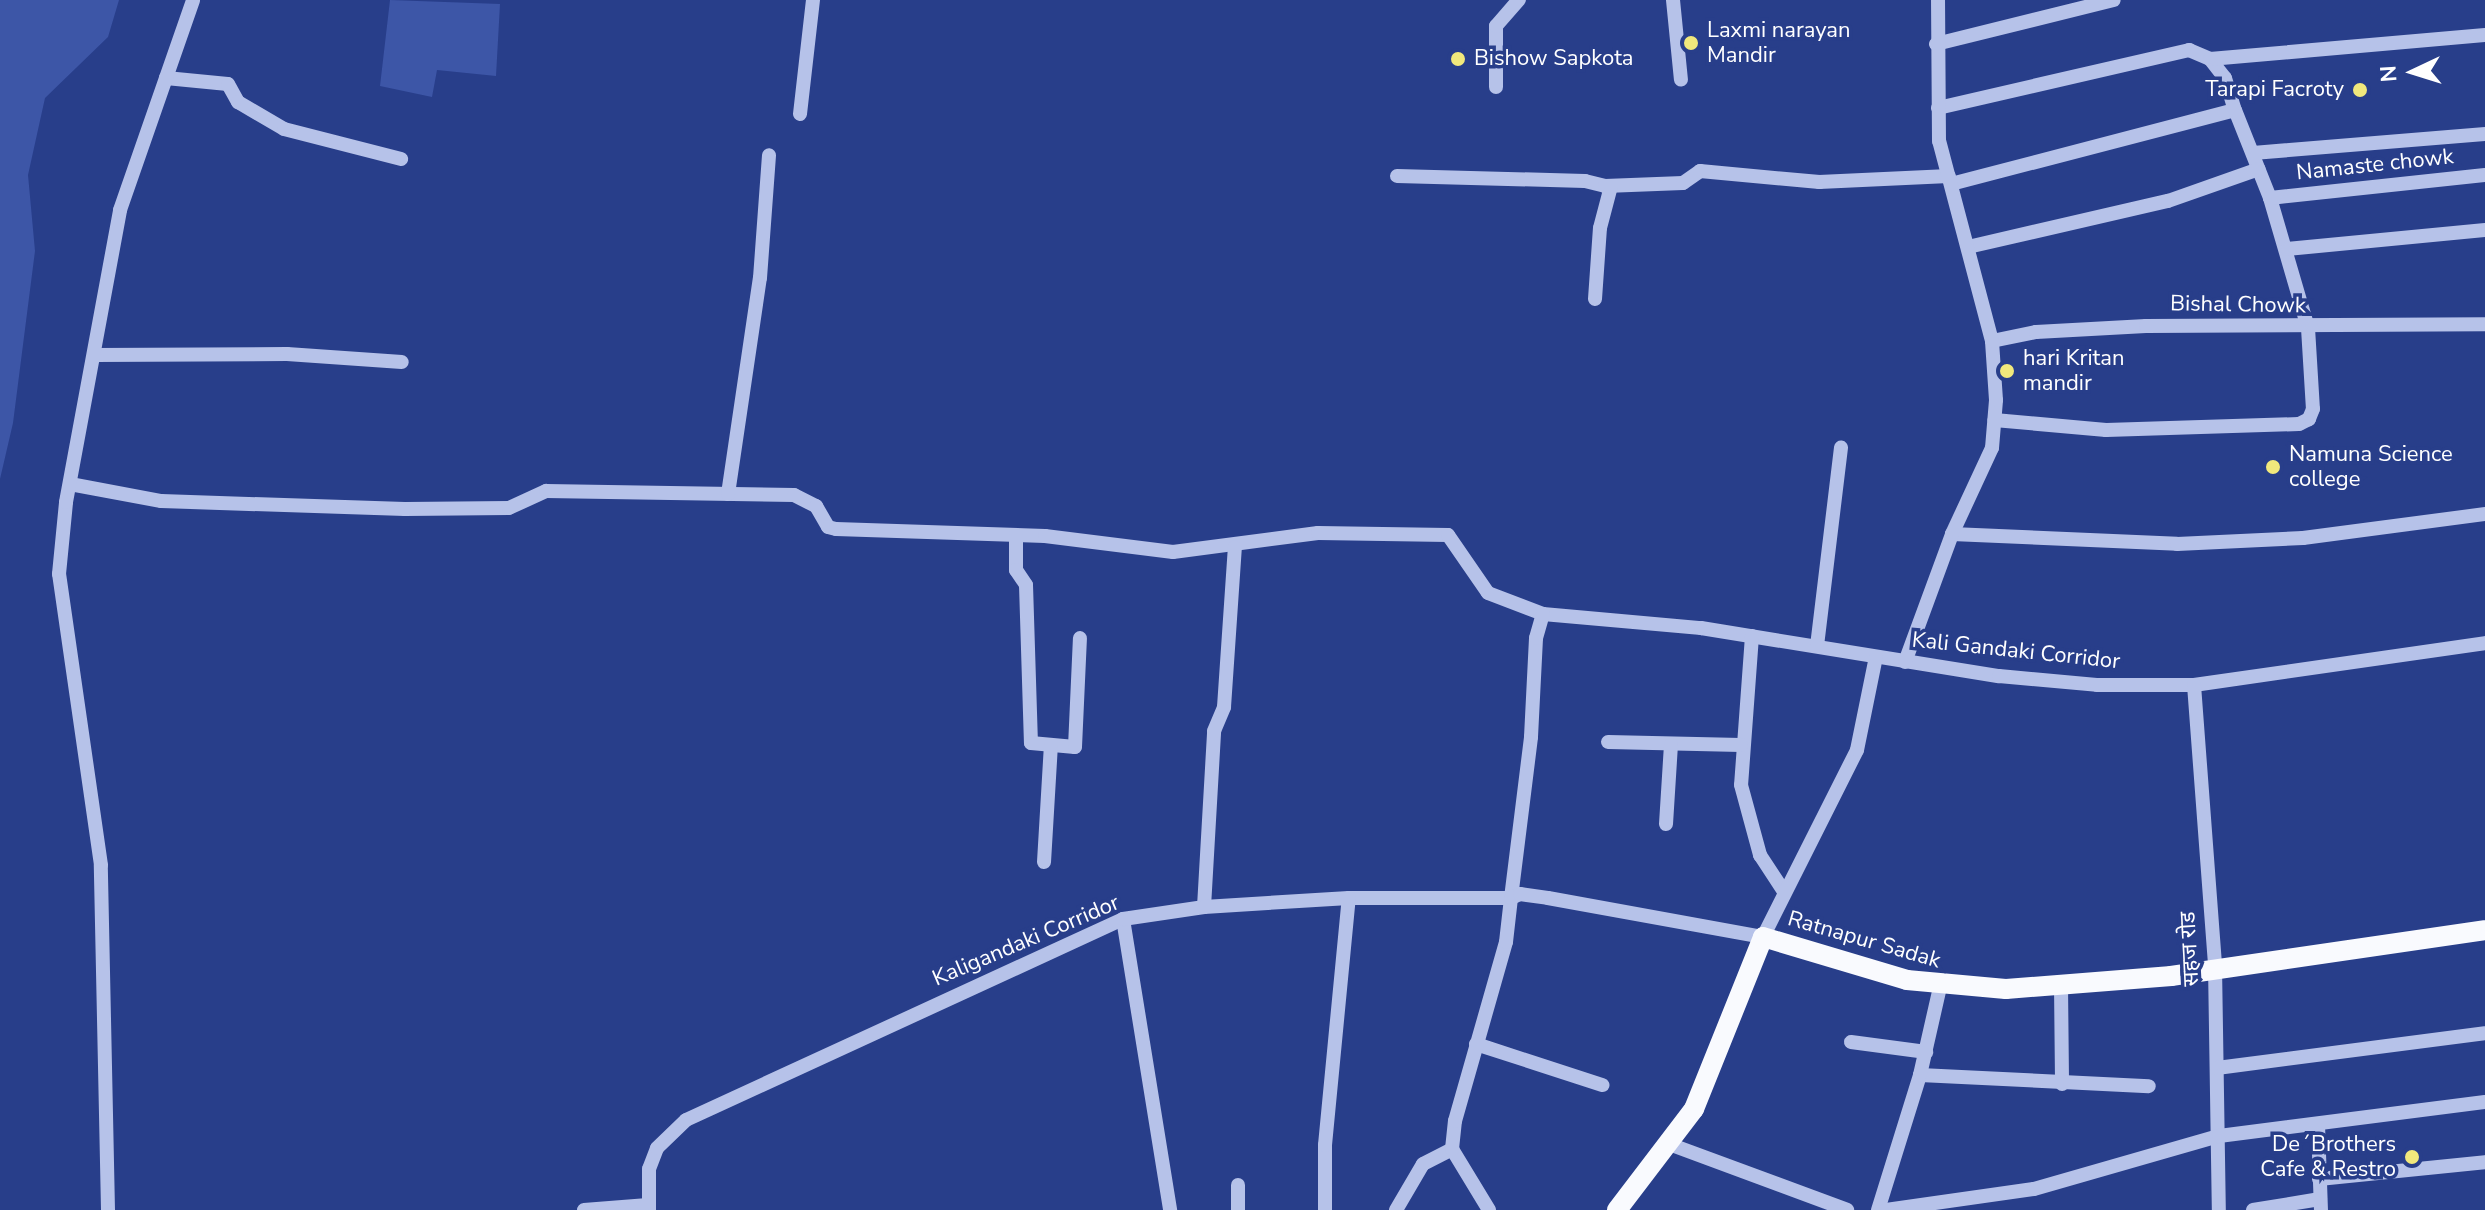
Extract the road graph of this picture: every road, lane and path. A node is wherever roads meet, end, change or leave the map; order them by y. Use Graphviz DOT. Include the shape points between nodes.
graph roads {
  1 [pos="193,0"];
  2 [pos="813,0"];
  3 [pos="1519,0"];
  4 [pos="1673,0"];
  5 [pos="1938,0"];
  6 [pos="2114,0"];
  7 [pos="2485,35"];
  8 [pos="1936,44"];
  9 [pos="2210,59"];
  10 [pos="166,78"];
  11 [pos="1681,80"];
  12 [pos="1496,87"];
  13 [pos="1938,108"];
  14 [pos="2235,110"];
  15 [pos="800,114"];
  16 [pos="2485,134"];
  17 [pos="2253,153"];
  18 [pos="769,155"];
  19 [pos="401,159"];
  20 [pos="2259,169"];
  21 [pos="2485,175"];
  22 [pos="1397,176"];
  23 [pos="1950,180"];
  24 [pos="1611,186"];
  25 [pos="2270,198"];
  26 [pos="2485,230"];
  27 [pos="1968,247"];
  28 [pos="2287,249"];
  29 [pos="1595,299"];
  30 [pos="2485,324"];
  31 [pos="2308,328"];
  32 [pos="1992,341"];
  33 [pos="95,355"];
  34 [pos="402,362"];
  35 [pos="1994,420"];
  36 [pos="1841,447"];
  37 [pos="70,484"];
  38 [pos="728,494"];
  39 [pos="2485,514"];
  40 [pos="1952,534"];
  41 [pos="1016,535"];
  42 [pos="1235,547"];
  43 [pos="1543,614"];
  44 [pos="1752,636"];
  45 [pos="1080,638"];
  46 [pos="2485,643"];
  47 [pos="1817,646"];
  48 [pos="1876,657"];
  49 [pos="1905,662"];
  50 [pos="2194,685"];
  51 [pos="1608,742"];
  52 [pos="1051,745"];
  53 [pos="1671,745"];
  54 [pos="1741,745"];
  55 [pos="1666,824"];
  56 [pos="1044,862"];
  57 [pos="1783,890"];
  58 [pos="1349,898"];
  59 [pos="1511,898"];
  60 [pos="1204,907"];
  61 [pos="1123,919"];
  62 [pos="2485,930"];
  63 [pos="1763,937"];
  64 [pos="2215,966"];
  65 [pos="2061,985"];
  66 [pos="1940,987"];
  67 [pos="2485,1033"];
  68 [pos="1851,1042"];
  69 [pos="1476,1044"];
  70 [pos="1926,1052"];
  71 [pos="2217,1068"];
  72 [pos="1920,1075"];
  73 [pos="2062,1084"];
  74 [pos="1602,1085"];
  75 [pos="2149,1086"];
  76 [pos="2485,1102"];
  77 [pos="2318,1125"];
  78 [pos="2219,1136"];
  79 [pos="1669,1144"];
  80 [pos="1452,1149"];
  81 [pos="2485,1162"];
  82 [pos="2319,1179"];
  83 [pos="1238,1185"];
  84 [pos="2320,1205"];
  85 [pos="648,1207"];
  86 [pos="108,1210"];
  87 [pos="584,1210"];
  88 [pos="1170,1210"];
  89 [pos="1238,1210"];
  90 [pos="1325,1210"];
  91 [pos="1396,1210"];
  92 [pos="1489,1210"];
  93 [pos="1617,1210"];
  94 [pos="1847,1210"];
  95 [pos="1878,1210"];
  96 [pos="1886,1210"];
  97 [pos="2219,1210"];
  98 [pos="2253,1210"];
  1 -- 10 [label="street"];
  2 -- 15 [label="street"];
  3 -- 12 [label="street" via="1496,26"];
  4 -- 11 [label="street"];
  5 -- 8 [label="street"];
  6 -- 8 [label="street"];
  7 -- 9 [label="street"];
  8 -- 13 [label="street"];
  9 -- 13 [label="street" via="2189,50"];
  9 -- 14 [label="street" via="2225,78"];
  10 -- 19 [label="street" via="228,84 238,102 284,129"];
  10 -- 33 [label="street" via="120,210"];
  13 -- 23 [label="street"];
  14 -- 17 [label="street"];
  14 -- 23 [label="street"];
  16 -- 17 [label="street"];
  17 -- 20 [label="street"];
  18 -- 38 [label="street" via="760,278"];
  20 -- 25 [label="street"];
  20 -- 27 [label="street" via="2168,201"];
  21 -- 25 [label="street, Namaste chowk"];
  22 -- 24 [label="street"];
  23 -- 24 [label="street" via="1819,182 1700,171 1683,183"];
  23 -- 27 [label="street"];
  24 -- 29 [label="street" via="1600,228"];
  25 -- 28 [label="street"];
  26 -- 28 [label="street"];
  27 -- 32 [label="street"];
  28 -- 31 [label="street"];
  30 -- 31 [label="street, Bishal Chowk"];
  31 -- 32 [label="street, Bishal Chowk" via="2146,326 2036,332"];
  31 -- 35 [label="street" via="2313,409 2299,424 2106,430"];
  32 -- 35 [label="street"];
  33 -- 34 [label="street" via="287,354"];
  33 -- 37 [label="street"];
  35 -- 40 [label="street" via="1992,448"];
  36 -- 47 [label="street"];
  37 -- 38 [label="street" via="161,501 405,509 509,508 546,491"];
  37 -- 86 [label="street" via="60,597 101,865"];
  38 -- 41 [label="street" via="794,495 816,506 828,527 836,529"];
  39 -- 40 [label="street" via="2303,538 2177,544"];
  40 -- 49 [label="street"];
  41 -- 42 [label="street" via="1173,552"];
  41 -- 52 [label="street" via="1016,570 1026,585 1031,743"];
  42 -- 43 [label="street, Kali Gandaki Corridor" via="1318,533 1448,535 1488,593"];
  42 -- 60 [label="street" via="1224,707 1214,731"];
  43 -- 44 [label="street, Kali Gandaki Corridor"];
  43 -- 59 [label="street" via="1536,638 1531,737"];
  44 -- 47 [label="street, Kali Gandaki Corridor"];
  44 -- 54 [label="street"];
  45 -- 52 [label="street" via="1075,747"];
  46 -- 50 [label="street, Kali Gandaki Corridor"];
  47 -- 48 [label="street, Kali Gandaki Corridor"];
  48 -- 49 [label="street, Kali Gandaki Corridor"];
  48 -- 57 [label="street" via="1857,750"];
  49 -- 50 [label="street, Kali Gandaki Corridor" via="2089,684"];
  50 -- 64 [label="street, सहज रोड"];
  51 -- 53 [label="street"];
  52 -- 56 [label="street"];
  53 -- 54 [label="street"];
  53 -- 55 [label="street"];
  54 -- 57 [label="street" via="1741,785 1749,819 1760,855"];
  57 -- 63 [label="street"];
  58 -- 59 [label="street, Kaligandaki Corridor"];
  58 -- 60 [label="street, Kaligandaki Corridor"];
  58 -- 90 [label="street" via="1325,1145"];
  59 -- 63 [label="street, Kaligandaki Corridor" via="1548,898"];
  59 -- 69 [label="street" via="1506,942"];
  60 -- 61 [label="street, Kaligandaki Corridor"];
  61 -- 85 [label="street, Kaligandaki Corridor" via="686,1120 657,1148 649,1169"];
  61 -- 88 [label="street"];
  62 -- 64 [label="main road, Ratnapur Sadak"];
  63 -- 66 [label="main road, Ratnapur Sadak"];
  63 -- 79 [label="main road, Ratnapur Sadak" via="1694,1109"];
  64 -- 65 [label="main road, Ratnapur Sadak" via="2171,976"];
  64 -- 71 [label="street, सहज रोड"];
  65 -- 66 [label="main road, Ratnapur Sadak"];
  65 -- 73 [label="street"];
  66 -- 70 [label="street"];
  67 -- 71 [label="street"];
  68 -- 70 [label="street"];
  69 -- 74 [label="street"];
  69 -- 80 [label="street"];
  70 -- 72 [label="street"];
  71 -- 78 [label="street, सहज रोड"];
  72 -- 73 [label="street"];
  72 -- 95 [label="street"];
  73 -- 75 [label="street"];
  76 -- 77 [label="street"];
  77 -- 78 [label="street"];
  77 -- 82 [label="street"];
  78 -- 96 [label="street" via="2034,1189"];
  78 -- 97 [label="street, सहज रोड"];
  79 -- 93 [label="main road, Ratnapur Sadak"];
  79 -- 94 [label="street"];
  80 -- 91 [label="street" via="1423,1164"];
  80 -- 92 [label="street"];
  81 -- 82 [label="street"];
  82 -- 84 [label="street"];
  83 -- 89 [label="street"];
  84 -- 98 [label="street"];
  85 -- 87 [label="street"];
}
